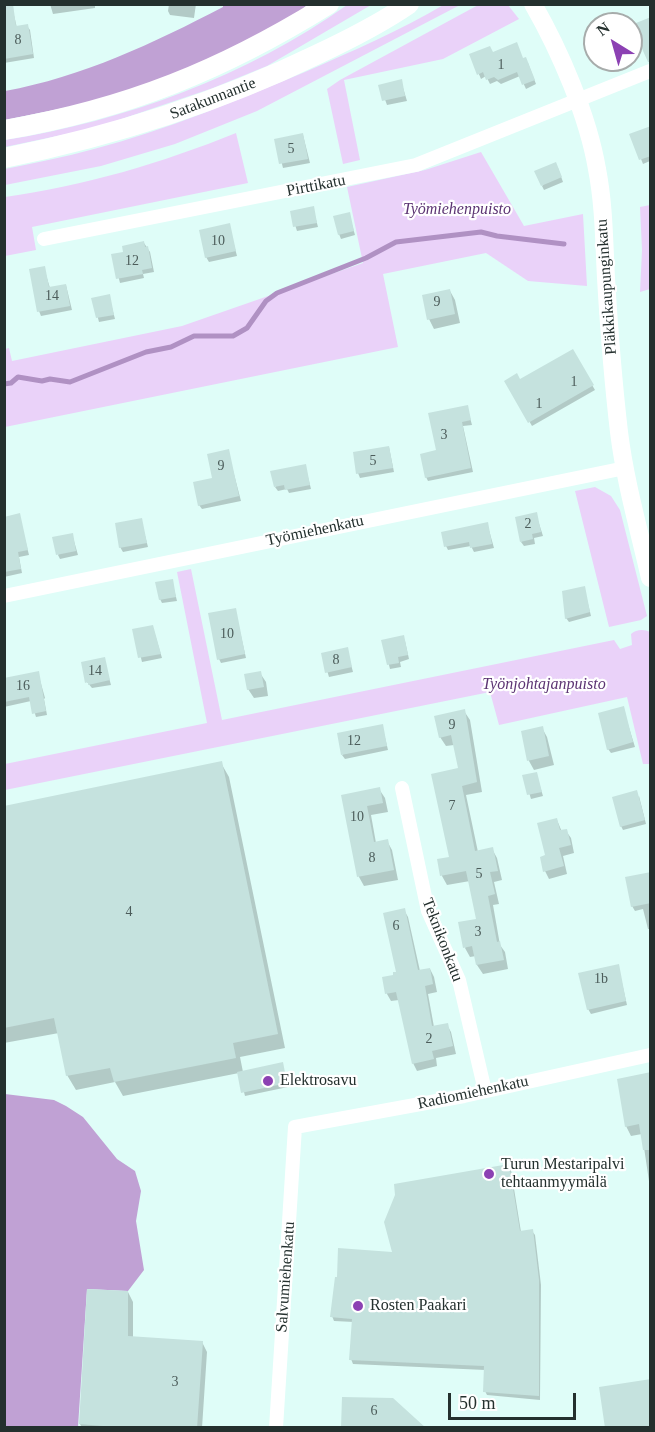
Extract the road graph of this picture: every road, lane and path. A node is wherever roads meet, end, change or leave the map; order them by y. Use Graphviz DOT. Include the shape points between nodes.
graph roads {
  1 [pos="329,4"];
  2 [pos="409,4"];
  3 [pos="533,4"];
  4 [pos="651,71"];
  5 [pos="577,100"];
  6 [pos="4,130"];
  7 [pos="4,158"];
  8 [pos="44,239"];
  9 [pos="625,468"];
  10 [pos="645,532"];
  11 [pos="651,578"];
  12 [pos="4,596"];
  13 [pos="402,788"];
  14 [pos="651,1055"];
  15 [pos="485,1091"];
  16 [pos="295,1127"];
  17 [pos="276,1428"];
  1 -- 6 [label="main road, Satakunnantie" via="260,46 157,91 85,113"];
  2 -- 7 [label="main road, Satakunnantie" via="294,66 168,117"];
  3 -- 5 [label="street, Pläkkikaupunginkatu"];
  4 -- 5 [label="street, Pirttikatu"];
  5 -- 8 [label="street, Pirttikatu" via="416,165"];
  5 -- 9 [label="street, Pläkkikaupunginkatu" via="597,169 603,211 609,331"];
  9 -- 10 [label="street, Pläkkikaupunginkatu"];
  9 -- 12 [label="street, Työmiehenkatu"];
  10 -- 11 [label="street, Pläkkikaupunginkatu"];
  13 -- 15 [label="street, Teknikonkatu" via="428,911 459,980"];
  14 -- 15 [label="street, Radiomiehenkatu"];
  15 -- 16 [label="street, Radiomiehenkatu"];
  16 -- 17 [label="street, Salvumiehenkatu"];
}
